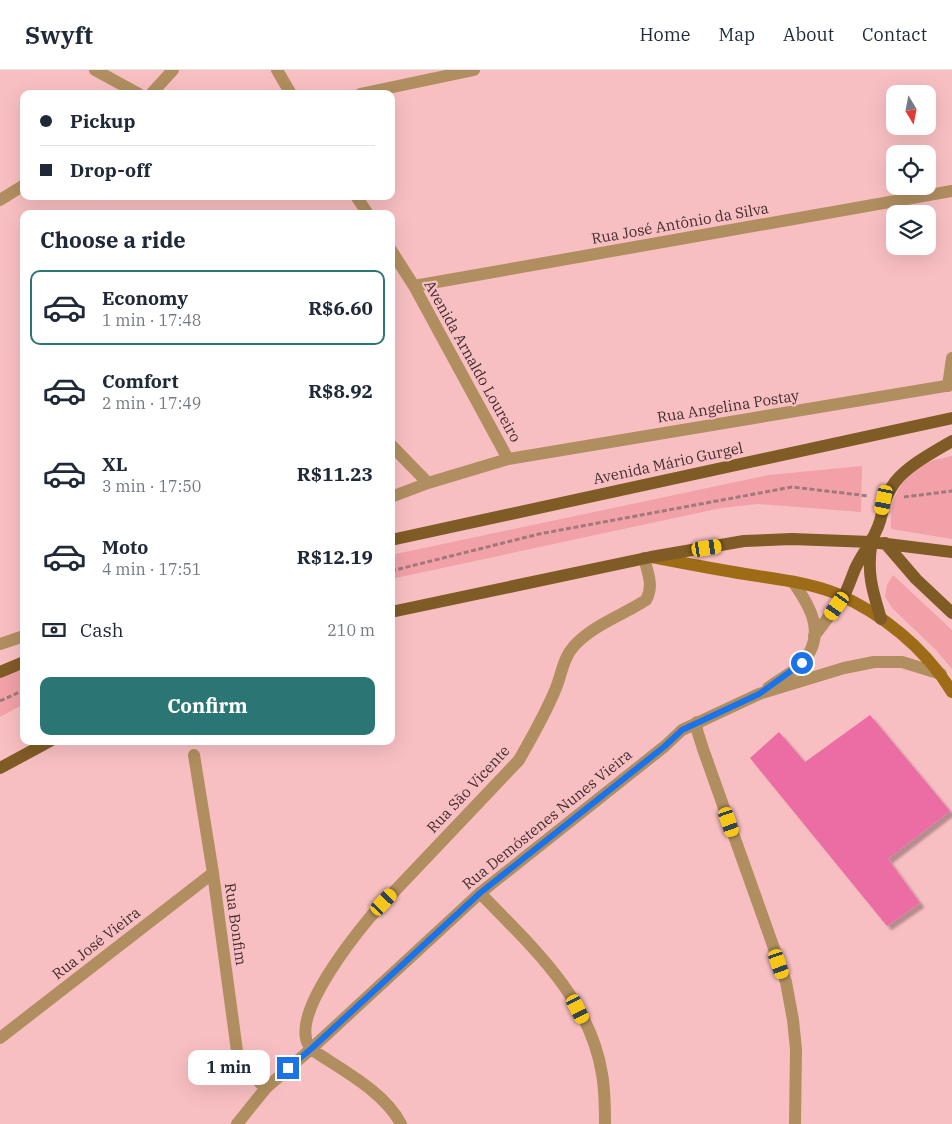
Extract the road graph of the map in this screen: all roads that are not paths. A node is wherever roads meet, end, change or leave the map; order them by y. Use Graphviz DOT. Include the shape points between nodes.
graph roads {
  1 [pos="96,70"];
  2 [pos="173,70"];
  3 [pos="277,70"];
  4 [pos="474,70"];
  5 [pos="131,90"];
  6 [pos="155,90"];
  7 [pos="289,90"];
  8 [pos="379,90"];
  9 [pos="20,188"];
  10 [pos="952,191"];
  11 [pos="0,200"];
  12 [pos="395,256"];
  13 [pos="414,286"];
  14 [pos="952,358"];
  15 [pos="950,385"];
  16 [pos="952,418"];
  17 [pos="952,441"];
  18 [pos="395,450"];
  19 [pos="508,459"];
  20 [pos="428,483"];
  21 [pos="395,495"];
  22 [pos="395,539"];
  23 [pos="872,542"];
  24 [pos="885,543"];
  25 [pos="952,552"];
  26 [pos="647,558"];
  27 [pos="793,582"];
  28 [pos="843,598"];
  29 [pos="395,611"];
  30 [pos="952,613"];
  31 [pos="881,619"];
  32 [pos="814,636"];
  33 [pos="20,637"];
  34 [pos="0,644"];
  35 [pos="20,664"];
  36 [pos="0,672"];
  37 [pos="941,674"];
  38 [pos="952,692"];
  39 [pos="759,694"];
  40 [pos="697,722"];
  41 [pos="43,745"];
  42 [pos="194,755"];
  43 [pos="0,768"];
  44 [pos="213,873"];
  45 [pos="480,893"];
  46 [pos="0,1038"];
  47 [pos="311,1049"];
  48 [pos="266,1088"];
  49 [pos="238,1124"];
  50 [pos="401,1124"];
  51 [pos="605,1124"];
  52 [pos="795,1124"];
  1 -- 5 [label="street"];
  2 -- 6 [label="street"];
  3 -- 7 [label="street"];
  4 -- 8 [label="street"];
  9 -- 11 [label="street"];
  10 -- 13 [label="street, Rua José Antônio da Silva"];
  12 -- 13 [label="street, Avenida Arnaldo Loureiro"];
  13 -- 19 [label="street, Avenida Arnaldo Loureiro"];
  14 -- 15 [label="street"];
  15 -- 19 [label="street, Rua Angelina Postay"];
  16 -- 22 [label="main road, Avenida Mário Gurgel"];
  17 -- 23 [label="main road" via="919,461 897,480 884,500"];
  18 -- 20 [label="street"];
  19 -- 20 [label="street, Avenida Arnaldo Loureiro"];
  20 -- 21 [label="street, Avenida Arnaldo Loureiro"];
  23 -- 24 [label="main road"];
  23 -- 26 [label="main road" via="744,541"];
  23 -- 28 [label="main road"];
  23 -- 31 [label="main road" via="868,565 870,585"];
  24 -- 25 [label="main road"];
  24 -- 30 [label="main road"];
  26 -- 27 [label="main road"];
  26 -- 29 [label="main road"];
  26 -- 47 [label="street, Rua São Vicente" via="650,592 646,600 575,645 566,656 557,687 519,760 349,943 316,996 306,1022 306,1038"];
  27 -- 28 [label="main road"];
  27 -- 32 [label="street" via="807,601 815,623"];
  28 -- 31 [label="main road"];
  28 -- 32 [label="street"];
  31 -- 37 [label="main road" via="908,639"];
  32 -- 39 [label="street" via="802,663"];
  33 -- 34 [label="street"];
  35 -- 36 [label="main road"];
  37 -- 38 [label="main road"];
  37 -- 39 [label="street, Rua Demóstenes Nunes Vieira" via="902,662 874,662"];
  39 -- 40 [label="street, Rua Demóstenes Nunes Vieira"];
  40 -- 45 [label="street, Rua Demóstenes Nunes Vieira" via="682,730"];
  40 -- 52 [label="street" via="702,749 786,982 796,1049"];
  41 -- 43 [label="main road"];
  42 -- 44 [label="street, Rua Bonfim"];
  44 -- 46 [label="street, Rua José Vieira"];
  44 -- 48 [label="street, Rua Bonfim" via="237,1051 253,1077"];
  45 -- 47 [label="street, Rua Demóstenes Nunes Vieira"];
  45 -- 51 [label="street" via="547,963 571,994 594,1044 602,1073"];
  47 -- 48 [label="street, Rua Demóstenes Nunes Vieira"];
  47 -- 50 [label="street" via="375,1093"];
  48 -- 49 [label="street, Rua Demóstenes Nunes Vieira"];
}
